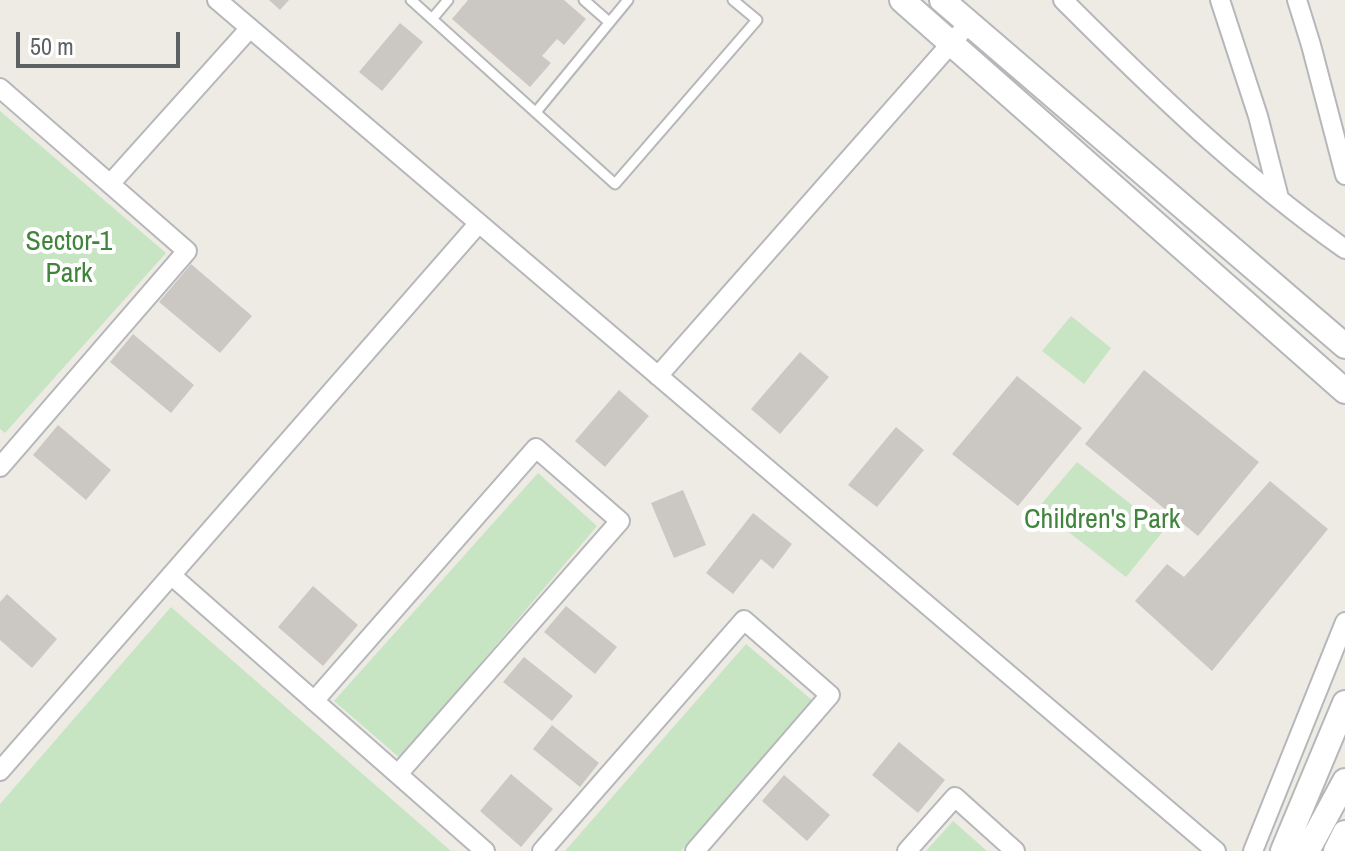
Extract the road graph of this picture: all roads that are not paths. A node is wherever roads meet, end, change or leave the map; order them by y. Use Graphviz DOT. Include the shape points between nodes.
graph roads {
  1 [pos="217,0"];
  2 [pos="411,0"];
  3 [pos="448,0"];
  4 [pos="584,0"];
  5 [pos="628,0"];
  6 [pos="733,0"];
  7 [pos="942,0"];
  8 [pos="1063,0"];
  9 [pos="1220,0"];
  10 [pos="1297,0"];
  11 [pos="909,2"];
  12 [pos="432,19"];
  13 [pos="609,22"];
  14 [pos="969,23"];
  15 [pos="250,28"];
  16 [pos="952,43"];
  17 [pos="0,88"];
  18 [pos="536,112"];
  19 [pos="1345,175"];
  20 [pos="110,184"];
  21 [pos="1279,198"];
  22 [pos="479,223"];
  23 [pos="1345,249"];
  24 [pos="1345,346"];
  25 [pos="658,376"];
  26 [pos="1345,391"];
  27 [pos="4,454"];
  28 [pos="171,575"];
  29 [pos="1345,622"];
  30 [pos="314,701"];
  31 [pos="1342,717"];
  32 [pos="0,771"];
  33 [pos="398,774"];
  34 [pos="1345,781"];
  35 [pos="1345,833"];
  36 [pos="485,851"];
  37 [pos="542,851"];
  38 [pos="695,851"];
  39 [pos="907,851"];
  40 [pos="1015,851"];
  41 [pos="1216,851"];
  42 [pos="1253,851"];
  43 [pos="1283,851"];
  44 [pos="1307,851"];
  45 [pos="1336,851"];
  1 -- 15 [label="street"];
  2 -- 12 [label="lane"];
  3 -- 12 [label="lane"];
  4 -- 13 [label="lane"];
  5 -- 13 [label="lane"];
  6 -- 18 [label="lane" via="757,20 615,184"];
  7 -- 14 [label="street"];
  8 -- 21 [label="street" via="1165,102"];
  9 -- 21 [label="street"];
  10 -- 19 [label="street"];
  11 -- 16 [label="street"];
  12 -- 18 [label="lane"];
  13 -- 18 [label="lane"];
  14 -- 16 [label="street"];
  14 -- 24 [label="street"];
  15 -- 20 [label="street"];
  15 -- 22 [label="street"];
  16 -- 25 [label="street"];
  16 -- 26 [label="street"];
  17 -- 20 [label="street"];
  20 -- 27 [label="street" via="187,251"];
  21 -- 23 [label="street"];
  22 -- 25 [label="street"];
  22 -- 28 [label="street"];
  25 -- 41 [label="street"];
  28 -- 30 [label="street"];
  28 -- 32 [label="street"];
  29 -- 42 [label="street"];
  30 -- 33 [label="street"];
  30 -- 33 [label="street" via="536,448 610,512 620,521"];
  31 -- 43 [label="street"];
  33 -- 36 [label="street"];
  34 -- 44 [label="street"];
  35 -- 45 [label="street"];
  37 -- 38 [label="street" via="744,620 830,695"];
  39 -- 40 [label="street" via="955,797"];
}
